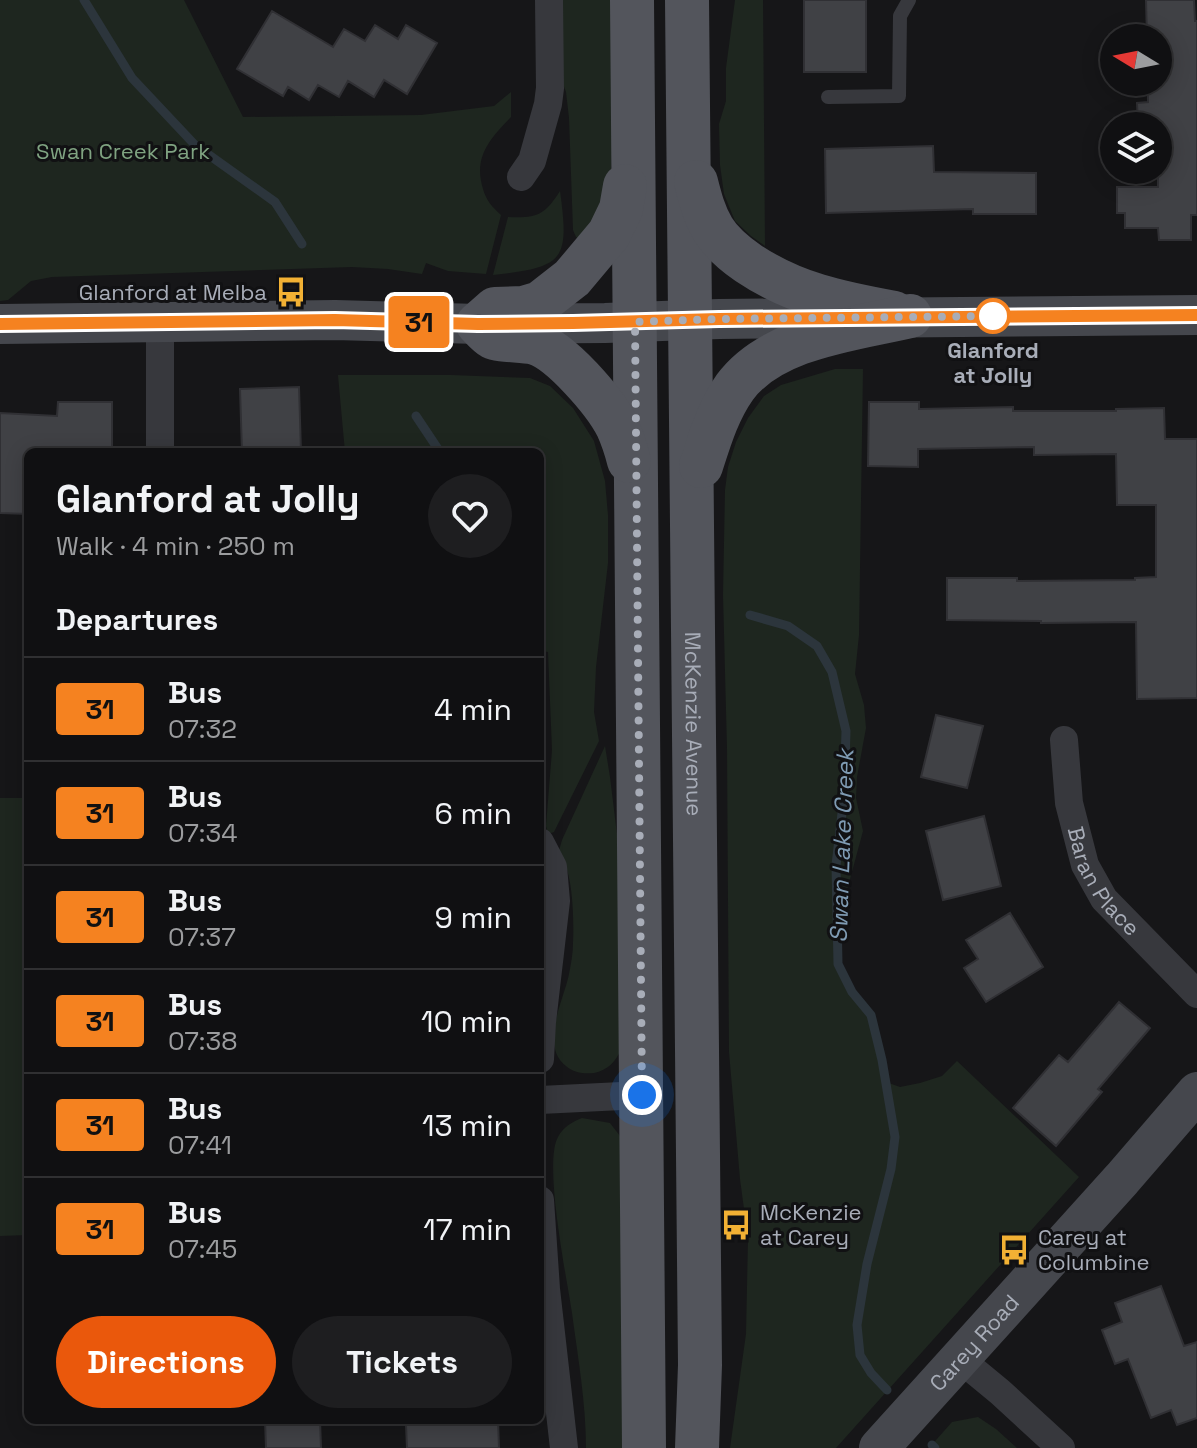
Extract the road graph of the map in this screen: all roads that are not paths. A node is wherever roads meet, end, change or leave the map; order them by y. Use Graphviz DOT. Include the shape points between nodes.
graph roads {
  1 [pos="549,0"];
  2 [pos="632,0"];
  3 [pos="687,0"];
  4 [pos="909,0"];
  5 [pos="828,97"];
  6 [pos="632,140"];
  7 [pos="688,153"];
  8 [pos="521,177"];
  9 [pos="1197,315"];
  10 [pos="910,316"];
  11 [pos="690,320"];
  12 [pos="160,322"];
  13 [pos="635,322"];
  14 [pos="0,324"];
  15 [pos="478,324"];
  16 [pos="160,448"];
  17 [pos="636,490"];
  18 [pos="691,499"];
  19 [pos="1064,740"];
  20 [pos="544,850"];
  21 [pos="1197,994"];
  22 [pos="544,1005"];
  23 [pos="1197,1092"];
  24 [pos="642,1095"];
  25 [pos="544,1100"];
  26 [pos="544,1259"];
  27 [pos="960,1359"];
  28 [pos="564,1448"];
  29 [pos="644,1448"];
  30 [pos="697,1448"];
  31 [pos="879,1448"];
  32 [pos="1061,1448"];
  1 -- 8 [label="street" via="548,104 532,161"];
  2 -- 6 [label="main road"];
  3 -- 7 [label="main road, McKenzie Avenue"];
  4 -- 5 [label="lane" via="900,16 899,96"];
  6 -- 13 [label="main road"];
  6 -- 15 [label="main road" via="621,209 601,244 572,278 540,303 495,309"];
  7 -- 10 [label="main road" via="705,215 738,256 792,289"];
  7 -- 11 [label="main road, McKenzie Avenue"];
  9 -- 10 [label="main road"];
  10 -- 11 [label="main road"];
  10 -- 18 [label="main road" via="820,336 766,358 736,385 714,423"];
  11 -- 13 [label="main road"];
  11 -- 18 [label="main road, McKenzie Avenue"];
  12 -- 14 [label="main road"];
  12 -- 15 [label="main road"];
  12 -- 16 [label="street"];
  13 -- 15 [label="main road"];
  13 -- 17 [label="main road"];
  15 -- 17 [label="main road" via="494,338 549,349 588,387 616,424"];
  17 -- 24 [label="main road"];
  18 -- 30 [label="main road, McKenzie Avenue"];
  19 -- 21 [label="street, Baran Place" via="1069,803 1085,865 1104,899"];
  20 -- 22 [label="street" via="553,867 556,901"];
  23 -- 27 [label="main road, Carey Road"];
  24 -- 25 [label="street"];
  24 -- 29 [label="main road"];
  26 -- 28 [label="street"];
  27 -- 31 [label="main road, Carey Road"];
  27 -- 32 [label="street"];
}
